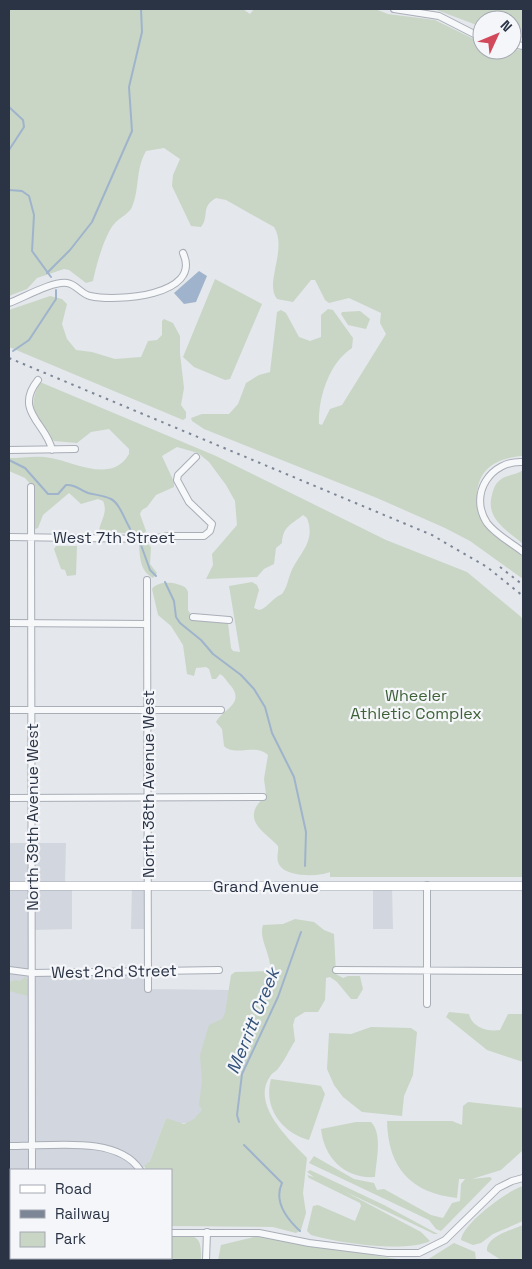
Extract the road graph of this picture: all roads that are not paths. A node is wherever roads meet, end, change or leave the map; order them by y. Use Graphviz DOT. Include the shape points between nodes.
graph roads {
  1 [pos="394,9"];
  2 [pos="472,33"];
  3 [pos="183,253"];
  4 [pos="9,303"];
  5 [pos="38,380"];
  6 [pos="75,449"];
  7 [pos="9,450"];
  8 [pos="52,450"];
  9 [pos="196,457"];
  10 [pos="523,462"];
  11 [pos="31,487"];
  12 [pos="31,536"];
  13 [pos="9,537"];
  14 [pos="523,552"];
  15 [pos="147,580"];
  16 [pos="193,617"];
  17 [pos="229,620"];
  18 [pos="9,623"];
  19 [pos="32,623"];
  20 [pos="147,624"];
  21 [pos="9,710"];
  22 [pos="32,710"];
  23 [pos="147,710"];
  24 [pos="221,710"];
  25 [pos="148,796"];
  26 [pos="263,797"];
  27 [pos="9,798"];
  28 [pos="32,798"];
  29 [pos="148,885"];
  30 [pos="427,885"];
  31 [pos="9,886"];
  32 [pos="31,886"];
  33 [pos="523,886"];
  34 [pos="9,970"];
  35 [pos="148,970"];
  36 [pos="219,970"];
  37 [pos="336,970"];
  38 [pos="427,970"];
  39 [pos="523,971"];
  40 [pos="32,973"];
  41 [pos="148,989"];
  42 [pos="427,1004"];
  43 [pos="9,1146"];
  44 [pos="32,1147"];
  45 [pos="32,1169"];
  46 [pos="139,1169"];
  47 [pos="523,1178"];
  48 [pos="207,1232"];
  49 [pos="172,1233"];
  50 [pos="206,1260"];
  1 -- 2 [label="street" via="439,16"];
  3 -- 4 [label="street" via="187,266 185,274 165,290 111,298 87,295 73,285 62,283"];
  5 -- 8 [label="street" via="30,393 31,416"];
  6 -- 8 [label="street"];
  7 -- 8 [label="street"];
  9 -- 12 [label="street, West 7th Street" via="178,475 178,485 189,502 212,524 208,533 151,539"];
  10 -- 14 [label="street" via="506,464 489,474 480,499 489,526"];
  11 -- 12 [label="street, North 39th Avenue West"];
  12 -- 13 [label="street, West 7th Street"];
  12 -- 19 [label="street, North 39th Avenue West"];
  15 -- 20 [label="street, North 38th Avenue West"];
  16 -- 17 [label="street"];
  18 -- 19 [label="street"];
  19 -- 20 [label="street"];
  19 -- 22 [label="street, North 39th Avenue West"];
  20 -- 23 [label="street, North 38th Avenue West"];
  21 -- 22 [label="street"];
  22 -- 23 [label="street"];
  22 -- 28 [label="street, North 39th Avenue West"];
  23 -- 24 [label="street"];
  23 -- 25 [label="street, North 38th Avenue West"];
  25 -- 26 [label="street"];
  25 -- 28 [label="street"];
  25 -- 29 [label="street, North 38th Avenue West"];
  27 -- 28 [label="street"];
  28 -- 32 [label="street, North 39th Avenue West"];
  29 -- 30 [label="main road, Grand Avenue"];
  29 -- 32 [label="main road, Grand Avenue"];
  29 -- 35 [label="street, North 38th Avenue West"];
  30 -- 33 [label="main road, Grand Avenue"];
  30 -- 38 [label="street"];
  31 -- 32 [label="main road, Grand Avenue"];
  32 -- 40 [label="street, North 39th Avenue West"];
  34 -- 40 [label="street, West 2nd Street"];
  35 -- 36 [label="street, West 2nd Street"];
  35 -- 40 [label="street, West 2nd Street"];
  35 -- 41 [label="street, North 38th Avenue West"];
  37 -- 38 [label="street"];
  38 -- 39 [label="street"];
  38 -- 42 [label="street"];
  40 -- 44 [label="street, North 39th Avenue West"];
  43 -- 44 [label="street"];
  44 -- 45 [label="street, North 39th Avenue West"];
  44 -- 46 [label="street" via="104,1147 124,1154"];
  47 -- 48 [label="street" via="498,1188 445,1240 414,1253 388,1253 259,1233"];
  48 -- 49 [label="street"];
  48 -- 50 [label="street"];
}
